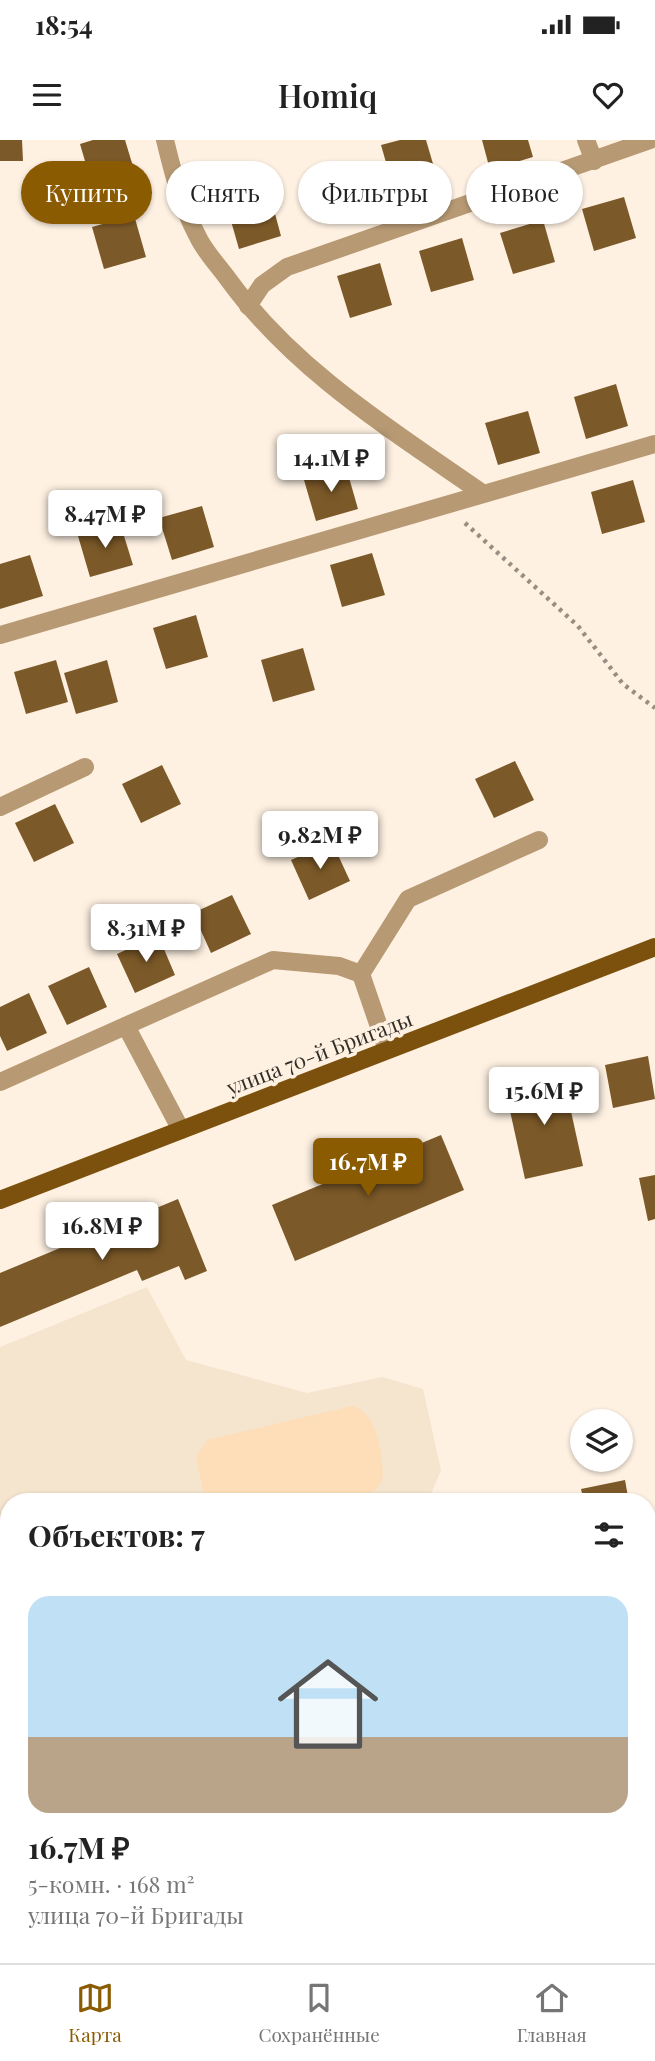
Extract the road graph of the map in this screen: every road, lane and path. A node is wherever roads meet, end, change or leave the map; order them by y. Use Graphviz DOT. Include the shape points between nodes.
graph roads {
  1 [pos="165,140"];
  2 [pos="586,140"];
  3 [pos="650,140"];
  4 [pos="594,161"];
  5 [pos="248,306"];
  6 [pos="655,444"];
  7 [pos="482,493"];
  8 [pos="444,504"];
  9 [pos="0,635"];
  10 [pos="655,708"];
  11 [pos="85,767"];
  12 [pos="0,807"];
  13 [pos="539,840"];
  14 [pos="655,947"];
  15 [pos="361,974"];
  16 [pos="125,1026"];
  17 [pos="387,1050"];
  18 [pos="0,1083"];
  19 [pos="181,1130"];
  20 [pos="0,1200"];
  1 -- 5 [label="street" via="197,237"];
  2 -- 4 [label="street"];
  3 -- 4 [label="street"];
  4 -- 5 [label="street" via="287,267 262,285"];
  5 -- 7 [label="street" via="326,383"];
  6 -- 7 [label="street"];
  7 -- 8 [label="street"];
  8 -- 9 [label="street"];
  8 -- 10 [label="path" via="578,626 623,684"];
  11 -- 12 [label="street"];
  13 -- 15 [label="street" via="408,899"];
  14 -- 17 [label="main road, улица 70-й Бригады"];
  15 -- 16 [label="street" via="339,965 273,960"];
  15 -- 17 [label="street"];
  16 -- 18 [label="street"];
  16 -- 19 [label="street"];
  17 -- 19 [label="main road, улица 70-й Бригады"];
  19 -- 20 [label="main road, улица 70-й Бригады"];
}
